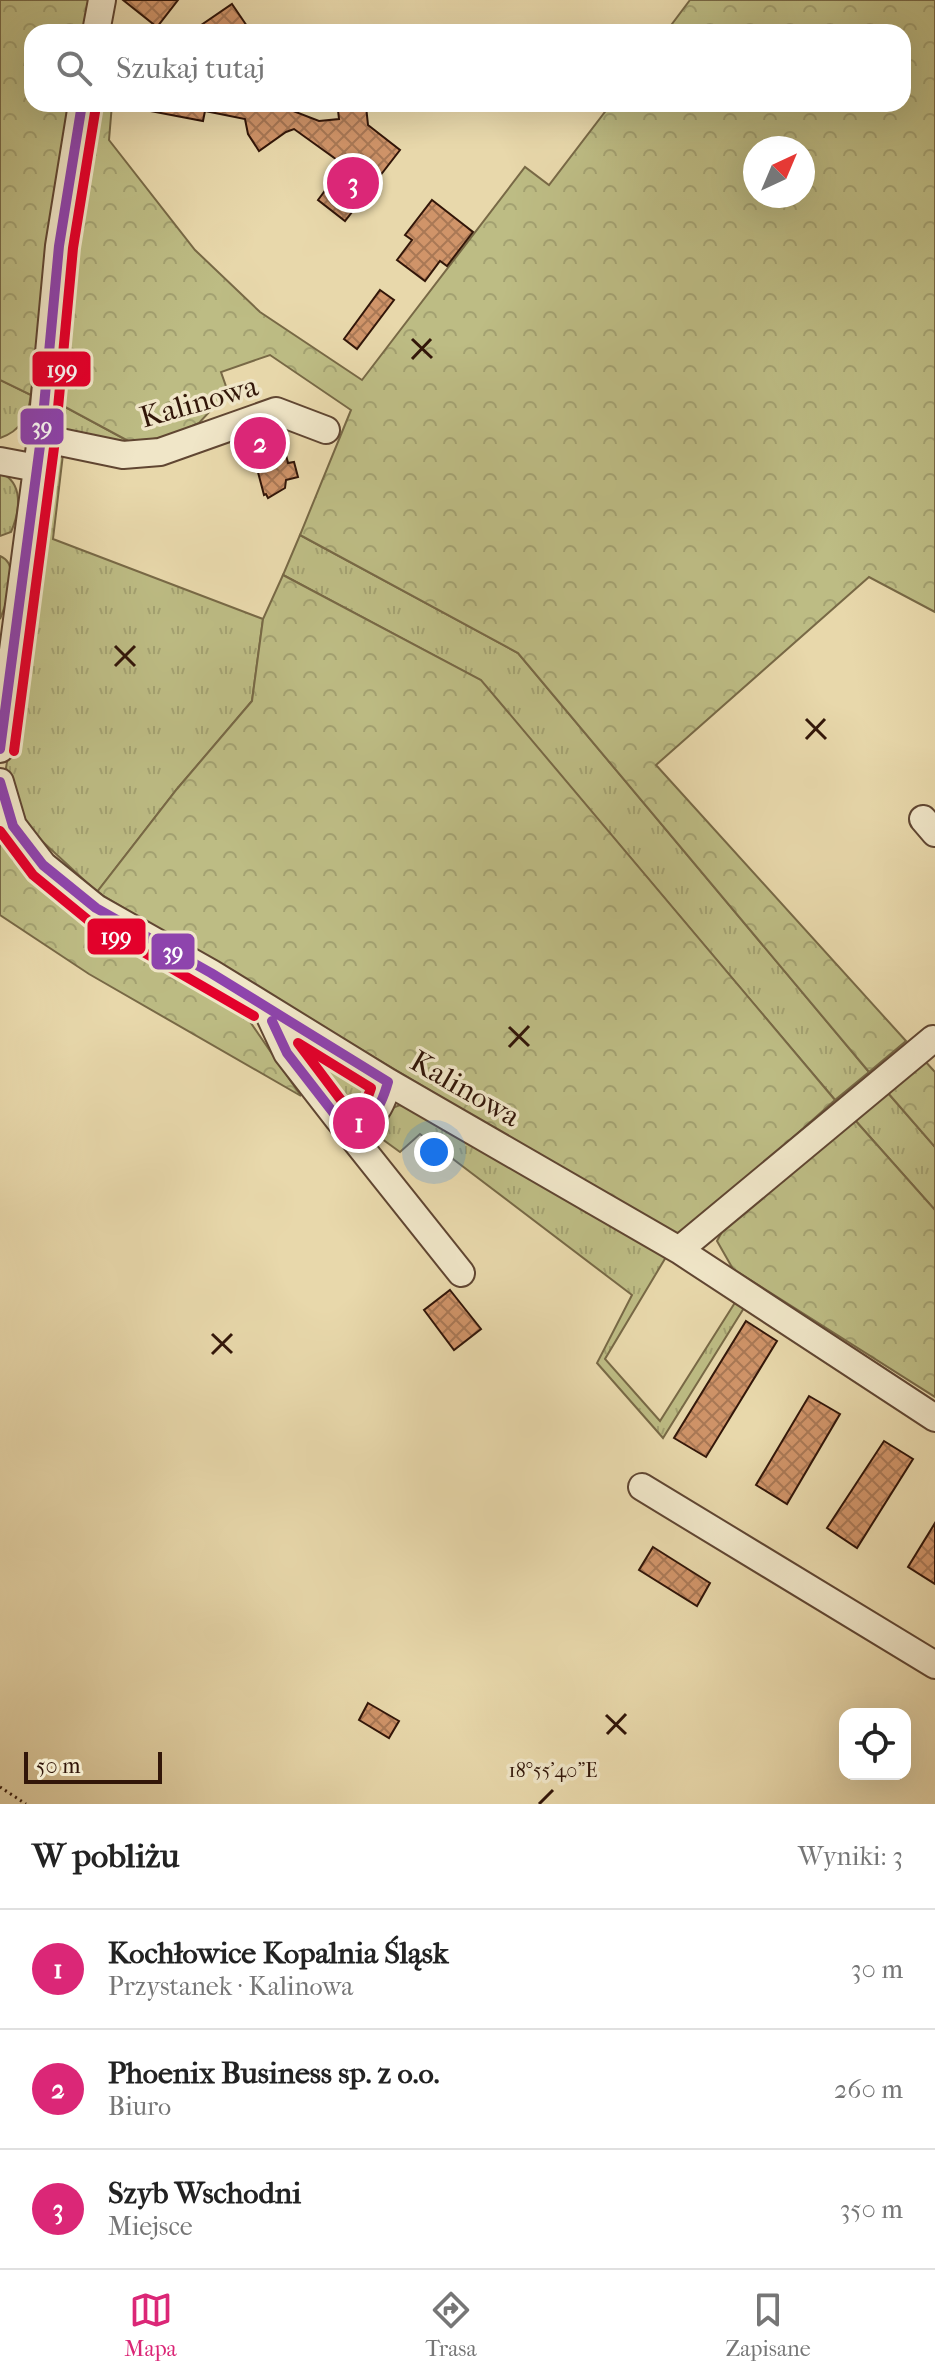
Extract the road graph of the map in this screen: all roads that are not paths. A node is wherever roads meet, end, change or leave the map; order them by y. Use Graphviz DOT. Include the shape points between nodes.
graph roads {
  1 [pos="102,0"];
  2 [pos="98,24"];
  3 [pos="81,112"];
  4 [pos="326,430"];
  5 [pos="41,438"];
  6 [pos="0,461"];
  7 [pos="37,468"];
  8 [pos="8,634"];
  9 [pos="0,749"];
  10 [pos="0,782"];
  11 [pos="266,1008"];
  12 [pos="935,1041"];
  13 [pos="388,1082"];
  14 [pos="339,1120"];
  15 [pos="679,1250"];
  16 [pos="461,1273"];
  17 [pos="935,1418"];
  18 [pos="642,1487"];
  19 [pos="935,1665"];
  1 -- 2 [label="street"];
  3 -- 5 [label="street" via="59,246"];
  4 -- 5 [label="street, Kalinowa" via="276,411 160,452 123,455"];
  5 -- 7 [label="street"];
  6 -- 7 [label="street"];
  7 -- 8 [label="street"];
  8 -- 9 [label="street"];
  10 -- 11 [label="street, Kalinowa" via="13,826 53,874 96,908"];
  11 -- 13 [label="street, Kalinowa"];
  11 -- 14 [label="street" via="287,1053"];
  12 -- 15 [label="street"];
  13 -- 14 [label="street" via="374,1115 365,1122"];
  13 -- 15 [label="street, Kalinowa"];
  14 -- 16 [label="street"];
  15 -- 17 [label="street, Kalinowa"];
  18 -- 19 [label="street"];
}
